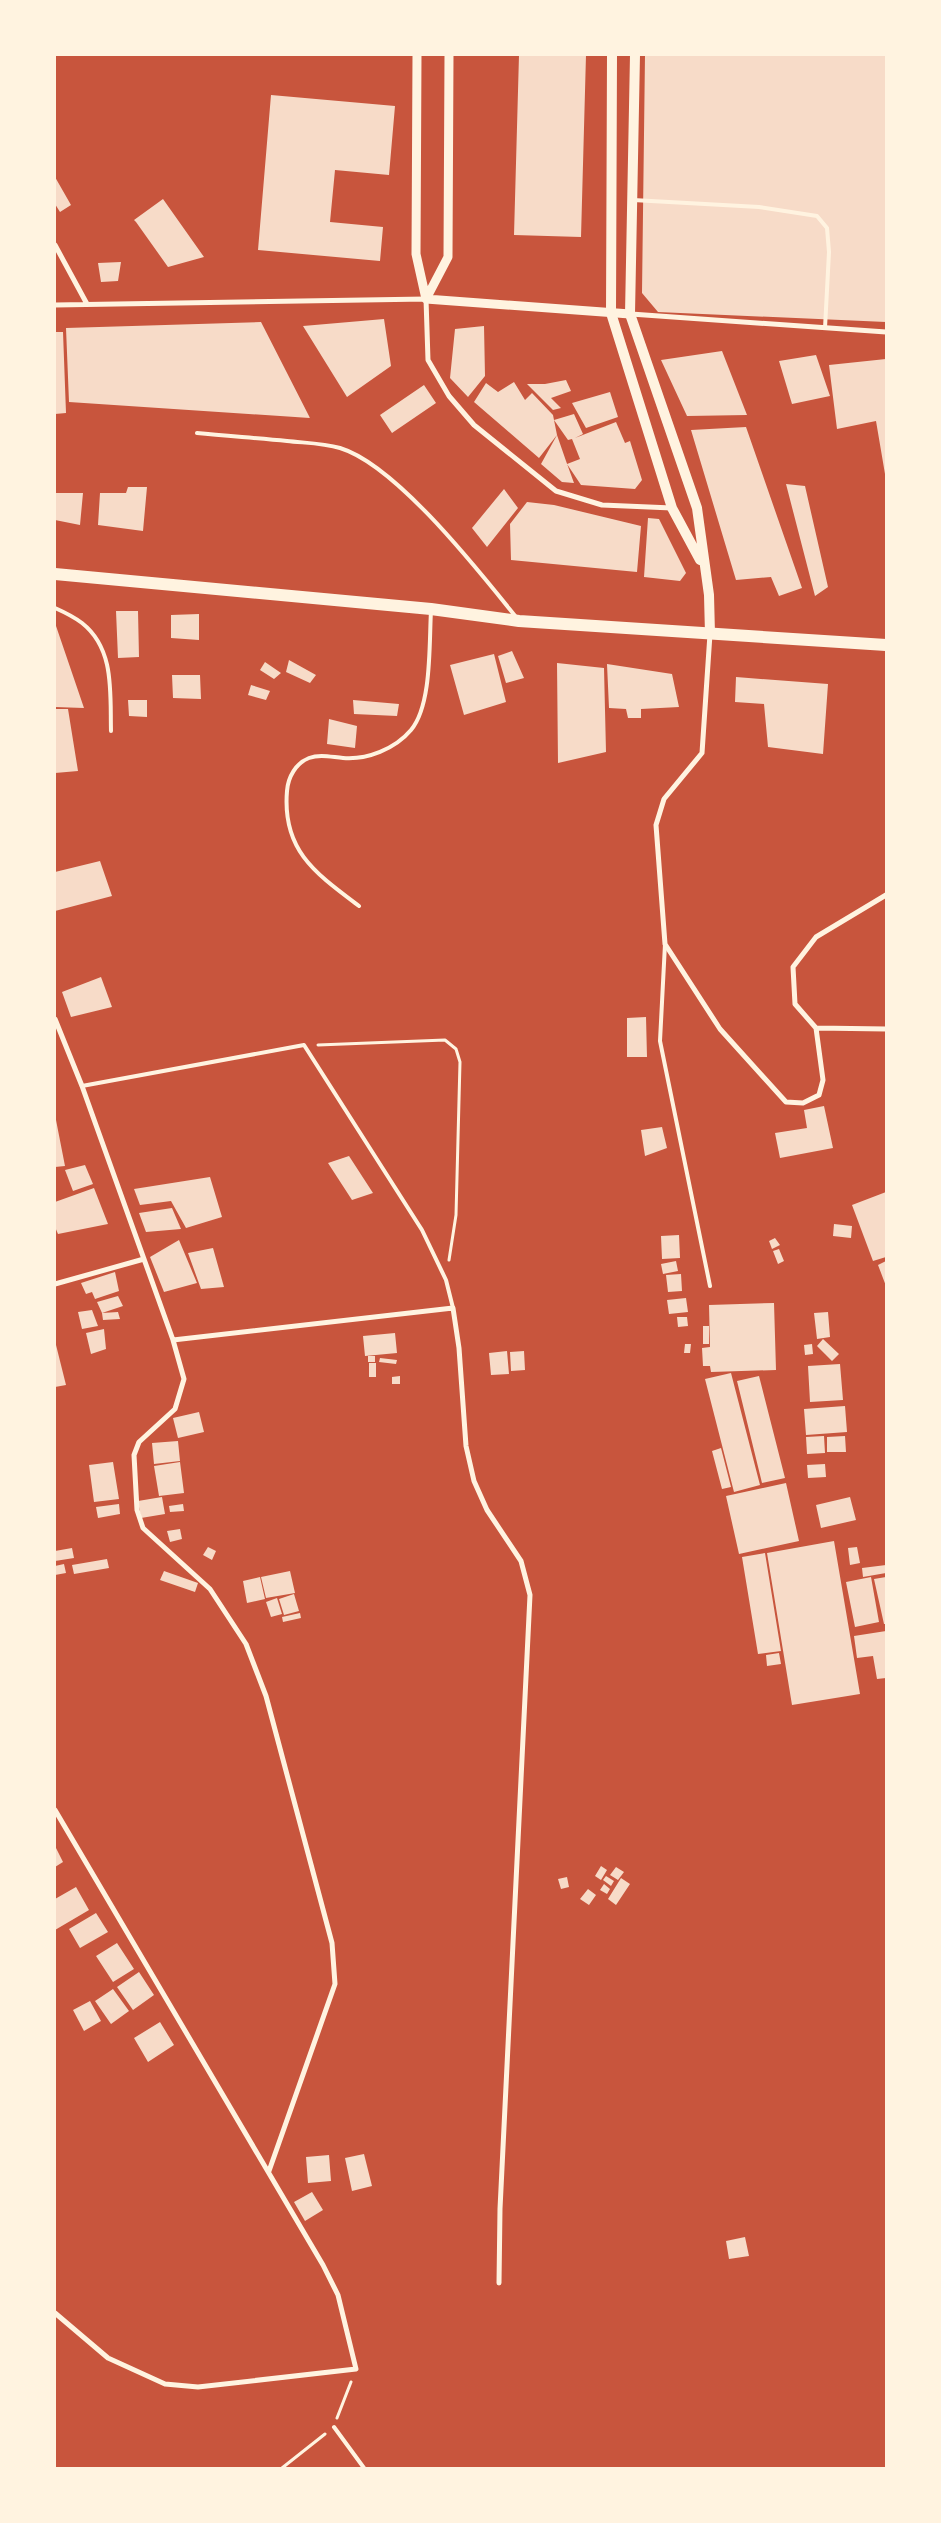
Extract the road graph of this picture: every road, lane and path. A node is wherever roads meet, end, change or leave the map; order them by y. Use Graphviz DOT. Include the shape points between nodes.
graph roads {
  1 [pos="417,55"];
  2 [pos="449,55"];
  3 [pos="612,55"];
  4 [pos="635,55"];
  5 [pos="633,200"];
  6 [pos="55,245"];
  7 [pos="426,299"];
  8 [pos="86,304"];
  9 [pos="55,305"];
  10 [pos="612,313"];
  11 [pos="630,314"];
  12 [pos="825,328"];
  13 [pos="886,332"];
  14 [pos="197,433"];
  15 [pos="672,508"];
  16 [pos="703,565"];
  17 [pos="55,574"];
  18 [pos="55,608"];
  19 [pos="431,609"];
  20 [pos="519,621"];
  21 [pos="710,634"];
  22 [pos="886,645"];
  23 [pos="111,731"];
  24 [pos="886,895"];
  25 [pos="359,906"];
  26 [pos="665,944"];
  27 [pos="55,1019"];
  28 [pos="816,1028"];
  29 [pos="886,1029"];
  30 [pos="304,1045"];
  31 [pos="82,1086"];
  32 [pos="144,1259"];
  33 [pos="446,1280"];
  34 [pos="55,1284"];
  35 [pos="710,1286"];
  36 [pos="453,1308"];
  37 [pos="173,1340"];
  38 [pos="55,1810"];
  39 [pos="269,2172"];
  40 [pos="499,2283"];
  41 [pos="55,2313"];
  42 [pos="334,2426"];
  43 [pos="364,2468"];
  1 -- 7 [label="street" via="416,254"];
  2 -- 7 [label="street" via="448,257"];
  3 -- 10 [label="main road"];
  4 -- 5 [label="main road"];
  5 -- 11 [label="main road"];
  5 -- 12 [label="lane" via="759,207 817,216 827,228 828,236"];
  6 -- 8 [label="street"];
  7 -- 8 [label="street"];
  7 -- 10 [label="street"];
  7 -- 15 [label="street" via="428,360 449,396 474,425 556,491 602,505"];
  8 -- 9 [label="street"];
  10 -- 11 [label="street"];
  10 -- 15 [label="main road"];
  11 -- 12 [label="street"];
  11 -- 16 [label="main road" via="697,508"];
  12 -- 13 [label="street"];
  14 -- 20 [label="lane" via="324,444 351,452 401,489 469,560"];
  15 -- 16 [label="main road"];
  16 -- 21 [label="main road" via="709,595"];
  17 -- 19 [label="main road"];
  18 -- 23 [label="lane" via="82,623 98,641 109,667"];
  19 -- 20 [label="main road"];
  19 -- 25 [label="lane" via="424,702 412,729 394,746 371,755 308,758 295,768 287,783 286,808 290,832 300,854"];
  20 -- 21 [label="main road"];
  21 -- 22 [label="main road"];
  21 -- 26 [label="street" via="702,752 664,799 656,825"];
  24 -- 28 [label="street" via="816,937 793,967 795,1004"];
  26 -- 28 [label="street" via="720,1029 786,1102 803,1102 819,1095 823,1080"];
  26 -- 35 [label="lane" via="660,1042"];
  27 -- 31 [label="street"];
  28 -- 29 [label="street"];
  30 -- 31 [label="lane"];
  30 -- 33 [label="lane" via="422,1230"];
  30 -- 33 [label="path" via="445,1040 456,1049 460,1062 456,1215"];
  31 -- 32 [label="street"];
  32 -- 34 [label="street"];
  32 -- 37 [label="street"];
  33 -- 36 [label="lane"];
  36 -- 37 [label="street"];
  36 -- 40 [label="street" via="466,1446 474,1482 486,1510 521,1562 530,1595"];
  37 -- 39 [label="street" via="184,1379 175,1409 139,1442 134,1455 137,1510 143,1528 210,1589 246,1644 266,1696 332,1943 335,1984"];
  38 -- 39 [label="street"];
  39 -- 41 [label="street" via="338,2295 356,2369 198,2387 165,2384 108,2358"];
  42 -- 43 [label="lane"];
}
